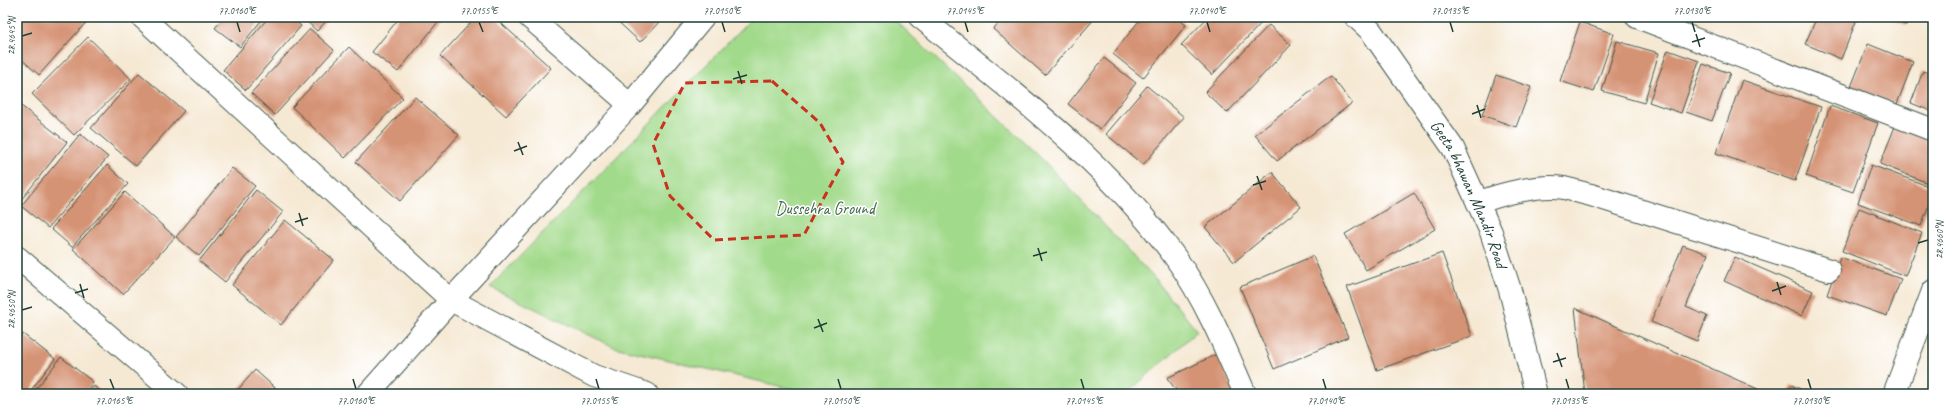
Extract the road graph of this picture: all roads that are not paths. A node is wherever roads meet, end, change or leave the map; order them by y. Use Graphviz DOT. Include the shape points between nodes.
graph roads {
  1 [pos="142,17"];
  2 [pos="529,17"];
  3 [pos="703,17"];
  4 [pos="920,17"];
  5 [pos="1637,17"];
  6 [pos="1369,22"];
  7 [pos="630,105"];
  8 [pos="1933,130"];
  9 [pos="1478,203"];
  10 [pos="17,257"];
  11 [pos="1829,270"];
  12 [pos="1933,291"];
  13 [pos="451,300"];
  14 [pos="177,394"];
  15 [pos="368,394"];
  16 [pos="647,394"];
  17 [pos="1245,394"];
  18 [pos="1536,394"];
  19 [pos="1894,394"];
  1 -- 13 [label="street"];
  2 -- 7 [label="street"];
  3 -- 7 [label="street"];
  4 -- 17 [label="street" via="1053,125 1129,199 1175,257 1211,315"];
  5 -- 8 [label="street"];
  6 -- 9 [label="street, Geeta bhawan Mandir Road" via="1453,148"];
  7 -- 13 [label="street"];
  9 -- 11 [label="street" via="1498,195 1532,189 1562,188"];
  9 -- 18 [label="street, Geeta bhawan Mandir Road" via="1491,232 1510,290"];
  10 -- 14 [label="street"];
  12 -- 19 [label="street"];
  13 -- 15 [label="street"];
  13 -- 16 [label="street" via="594,376"];
}
